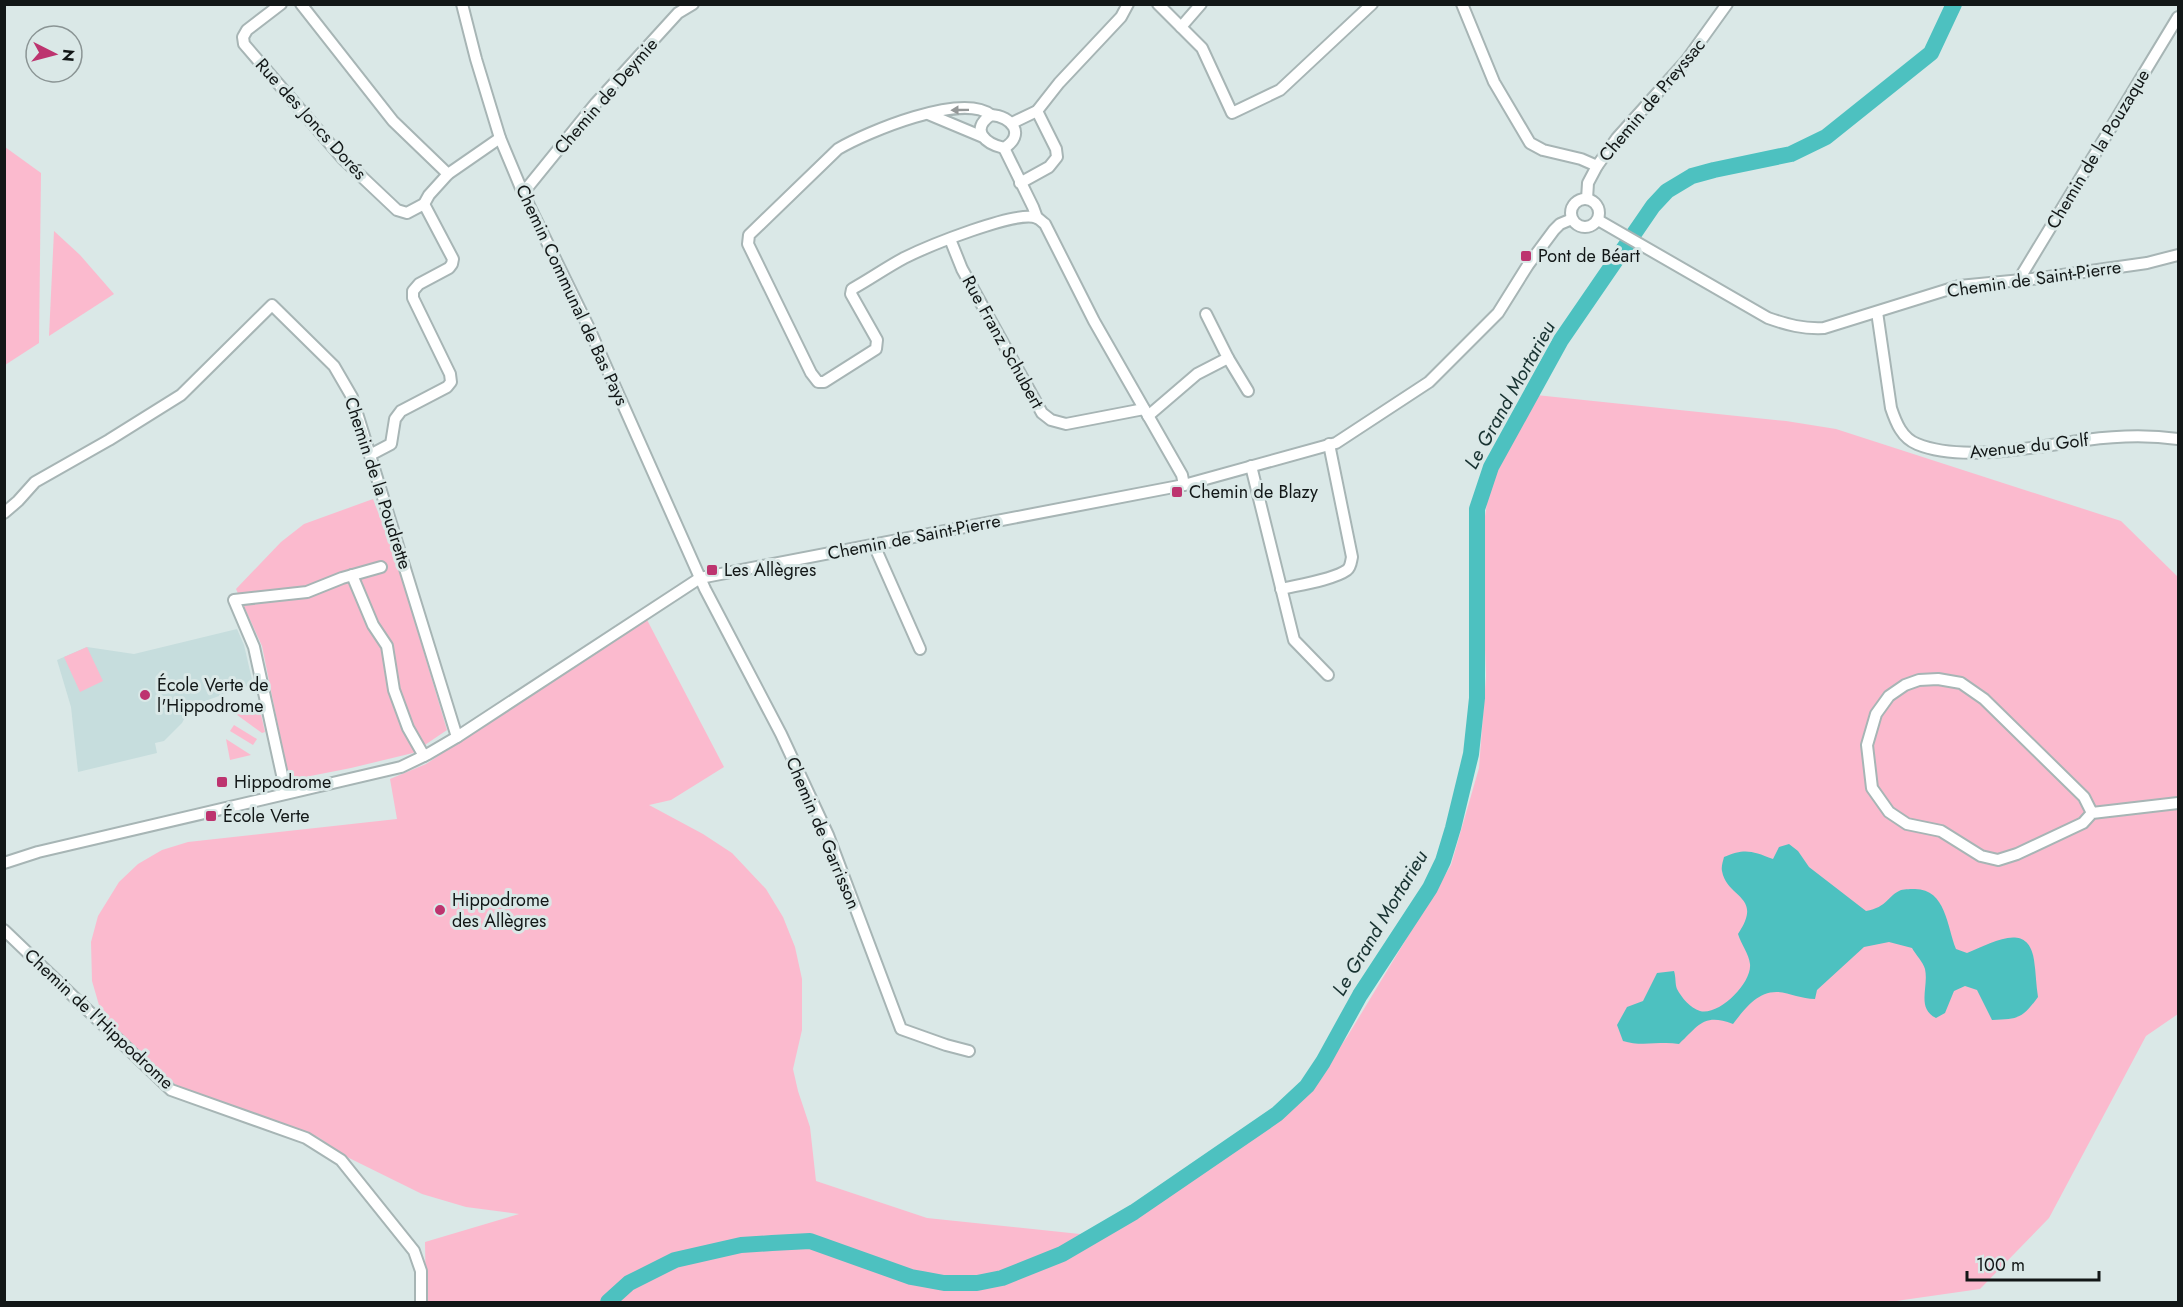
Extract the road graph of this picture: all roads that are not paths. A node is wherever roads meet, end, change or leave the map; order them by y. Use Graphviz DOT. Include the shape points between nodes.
graph roads {
  1 [pos="301,4"];
  2 [pos="462,4"];
  3 [pos="693,4"];
  4 [pos="1128,4"];
  5 [pos="1158,4"];
  6 [pos="1201,4"];
  7 [pos="1372,4"];
  8 [pos="1462,4"];
  9 [pos="1727,4"];
  10 [pos="275,6"];
  11 [pos="2178,17"];
  12 [pos="1181,27"];
  13 [pos="1037,111"];
  14 [pos="928,114"];
  15 [pos="991,116"];
  16 [pos="1012,123"];
  17 [pos="983,137"];
  18 [pos="500,138"];
  19 [pos="1004,148"];
  20 [pos="1597,166"];
  21 [pos="448,174"];
  22 [pos="1020,183"];
  23 [pos="523,193"];
  24 [pos="1587,199"];
  25 [pos="424,204"];
  26 [pos="1572,219"];
  27 [pos="1598,220"];
  28 [pos="1041,221"];
  29 [pos="950,239"];
  30 [pos="2178,255"];
  31 [pos="2018,281"];
  32 [pos="1877,312"];
  33 [pos="1206,314"];
  34 [pos="1228,358"];
  35 [pos="1248,391"];
  36 [pos="1146,412"];
  37 [pos="2178,439"];
  38 [pos="1329,444"];
  39 [pos="370,455"];
  40 [pos="1251,466"];
  41 [pos="1184,485"];
  42 [pos="4,513"];
  43 [pos="874,545"];
  44 [pos="381,567"];
  45 [pos="352,575"];
  46 [pos="700,578"];
  47 [pos="1281,589"];
  48 [pos="920,649"];
  49 [pos="1328,675"];
  50 [pos="457,737"];
  51 [pos="424,756"];
  52 [pos="286,793"];
  53 [pos="2178,803"];
  54 [pos="2092,813"];
  55 [pos="4,863"];
  56 [pos="4,930"];
  57 [pos="969,1051"];
  58 [pos="421,1302"];
  1 -- 21 [label="street" via="393,121"];
  2 -- 18 [label="street, Chemin Communal de Bas Pays"];
  3 -- 23 [label="street, Chemin de Deymie" via="678,13 596,102"];
  4 -- 13 [label="street"];
  5 -- 12 [label="street"];
  6 -- 12 [label="street"];
  7 -- 12 [label="street" via="1280,90 1232,113 1202,48"];
  8 -- 20 [label="street" via="1494,82 1530,143"];
  9 -- 20 [label="street, Chemin de Preyssac" via="1686,61"];
  10 -- 25 [label="street, Rue des Joncs Dorés" via="247,30 244,44 343,159 397,210 407,213"];
  11 -- 31 [label="street, Chemin de la Pouzaque"];
  13 -- 16 [label="street"];
  13 -- 22 [label="street" via="1057,157 1049,167"];
  15 -- 14 [label="street, one-way" via="985,111 961,109"];
  14 -- 17 [label="street"];
  14 -- 29 [label="street" via="901,120 838,149 749,235 748,244 811,373 818,382 824,382 876,349 877,340 851,294 852,289 904,258"];
  15 -- 16 [label="street"];
  15 -- 17 [label="street" via="981,127"];
  16 -- 19 [label="street" via="1015,138"];
  17 -- 19 [label="street"];
  18 -- 21 [label="street"];
  18 -- 23 [label="street, Chemin Communal de Bas Pays"];
  19 -- 22 [label="street"];
  20 -- 24 [label="street, Chemin de Preyssac" via="1588,183"];
  21 -- 25 [label="street"];
  22 -- 28 [label="street"];
  23 -- 46 [label="street, Chemin Communal de Bas Pays" via="588,326"];
  24 -- 26 [label="street" via="1575,203"];
  24 -- 27 [label="street" via="1598,207"];
  25 -- 39 [label="street" via="453,259 449,268 418,284 412,291 413,298 451,382 401,411 395,419 391,444"];
  26 -- 27 [label="street" via="1583,227"];
  26 -- 38 [label="street, Chemin de Saint-Pierre" via="1554,230 1498,312 1429,382"];
  27 -- 32 [label="street, Chemin de Saint-Pierre" via="1768,318 1795,328 1824,328"];
  28 -- 29 [label="street" via="1026,217 1004,221"];
  28 -- 36 [label="street"];
  29 -- 36 [label="street, Rue Franz Schubert" via="962,269 1042,413 1066,424"];
  30 -- 31 [label="street, Chemin de Saint-Pierre"];
  31 -- 32 [label="street, Chemin de Saint-Pierre" via="1959,286"];
  32 -- 37 [label="street, Avenue du Golf" via="1891,408 1896,424 1916,444 1964,453 2124,437"];
  33 -- 34 [label="street"];
  34 -- 35 [label="street"];
  34 -- 36 [label="street" via="1197,374"];
  36 -- 41 [label="street"];
  38 -- 40 [label="street, Chemin de Saint-Pierre"];
  38 -- 47 [label="street" via="1351,564 1347,570"];
  39 -- 42 [label="street, Chemin de la Poudrette" via="352,397 334,366 272,305 180,395 35,482"];
  39 -- 50 [label="street, Chemin de la Poudrette"];
  40 -- 41 [label="street, Chemin de Saint-Pierre"];
  40 -- 47 [label="street"];
  41 -- 43 [label="street, Chemin de Saint-Pierre"];
  43 -- 46 [label="street, Chemin de Saint-Pierre"];
  43 -- 48 [label="street"];
  44 -- 45 [label="street"];
  45 -- 51 [label="street" via="373,626 387,646 394,690"];
  45 -- 52 [label="street" via="307,592 234,600 254,647"];
  46 -- 50 [label="street, Chemin de Saint-Pierre"];
  46 -- 57 [label="street, Chemin de Garrisson" via="828,835 901,1029"];
  47 -- 49 [label="street" via="1294,640"];
  50 -- 51 [label="street, Chemin de Saint-Pierre"];
  51 -- 52 [label="street, Chemin de Saint-Pierre" via="401,767"];
  52 -- 55 [label="street, Chemin de Saint-Pierre"];
  53 -- 54 [label="street"];
  54 -- 54 [label="street" via="2084,797 1984,699 1961,683 1938,679 1905,685 1888,696 1876,714 1867,745 1872,788 1888,812 1907,824 1941,831 1981,856 1998,860 2083,823"];
  56 -- 58 [label="street, Chemin de l'Hippodrome" via="171,1090 306,1138 341,1160 414,1251 421,1271"];
}
